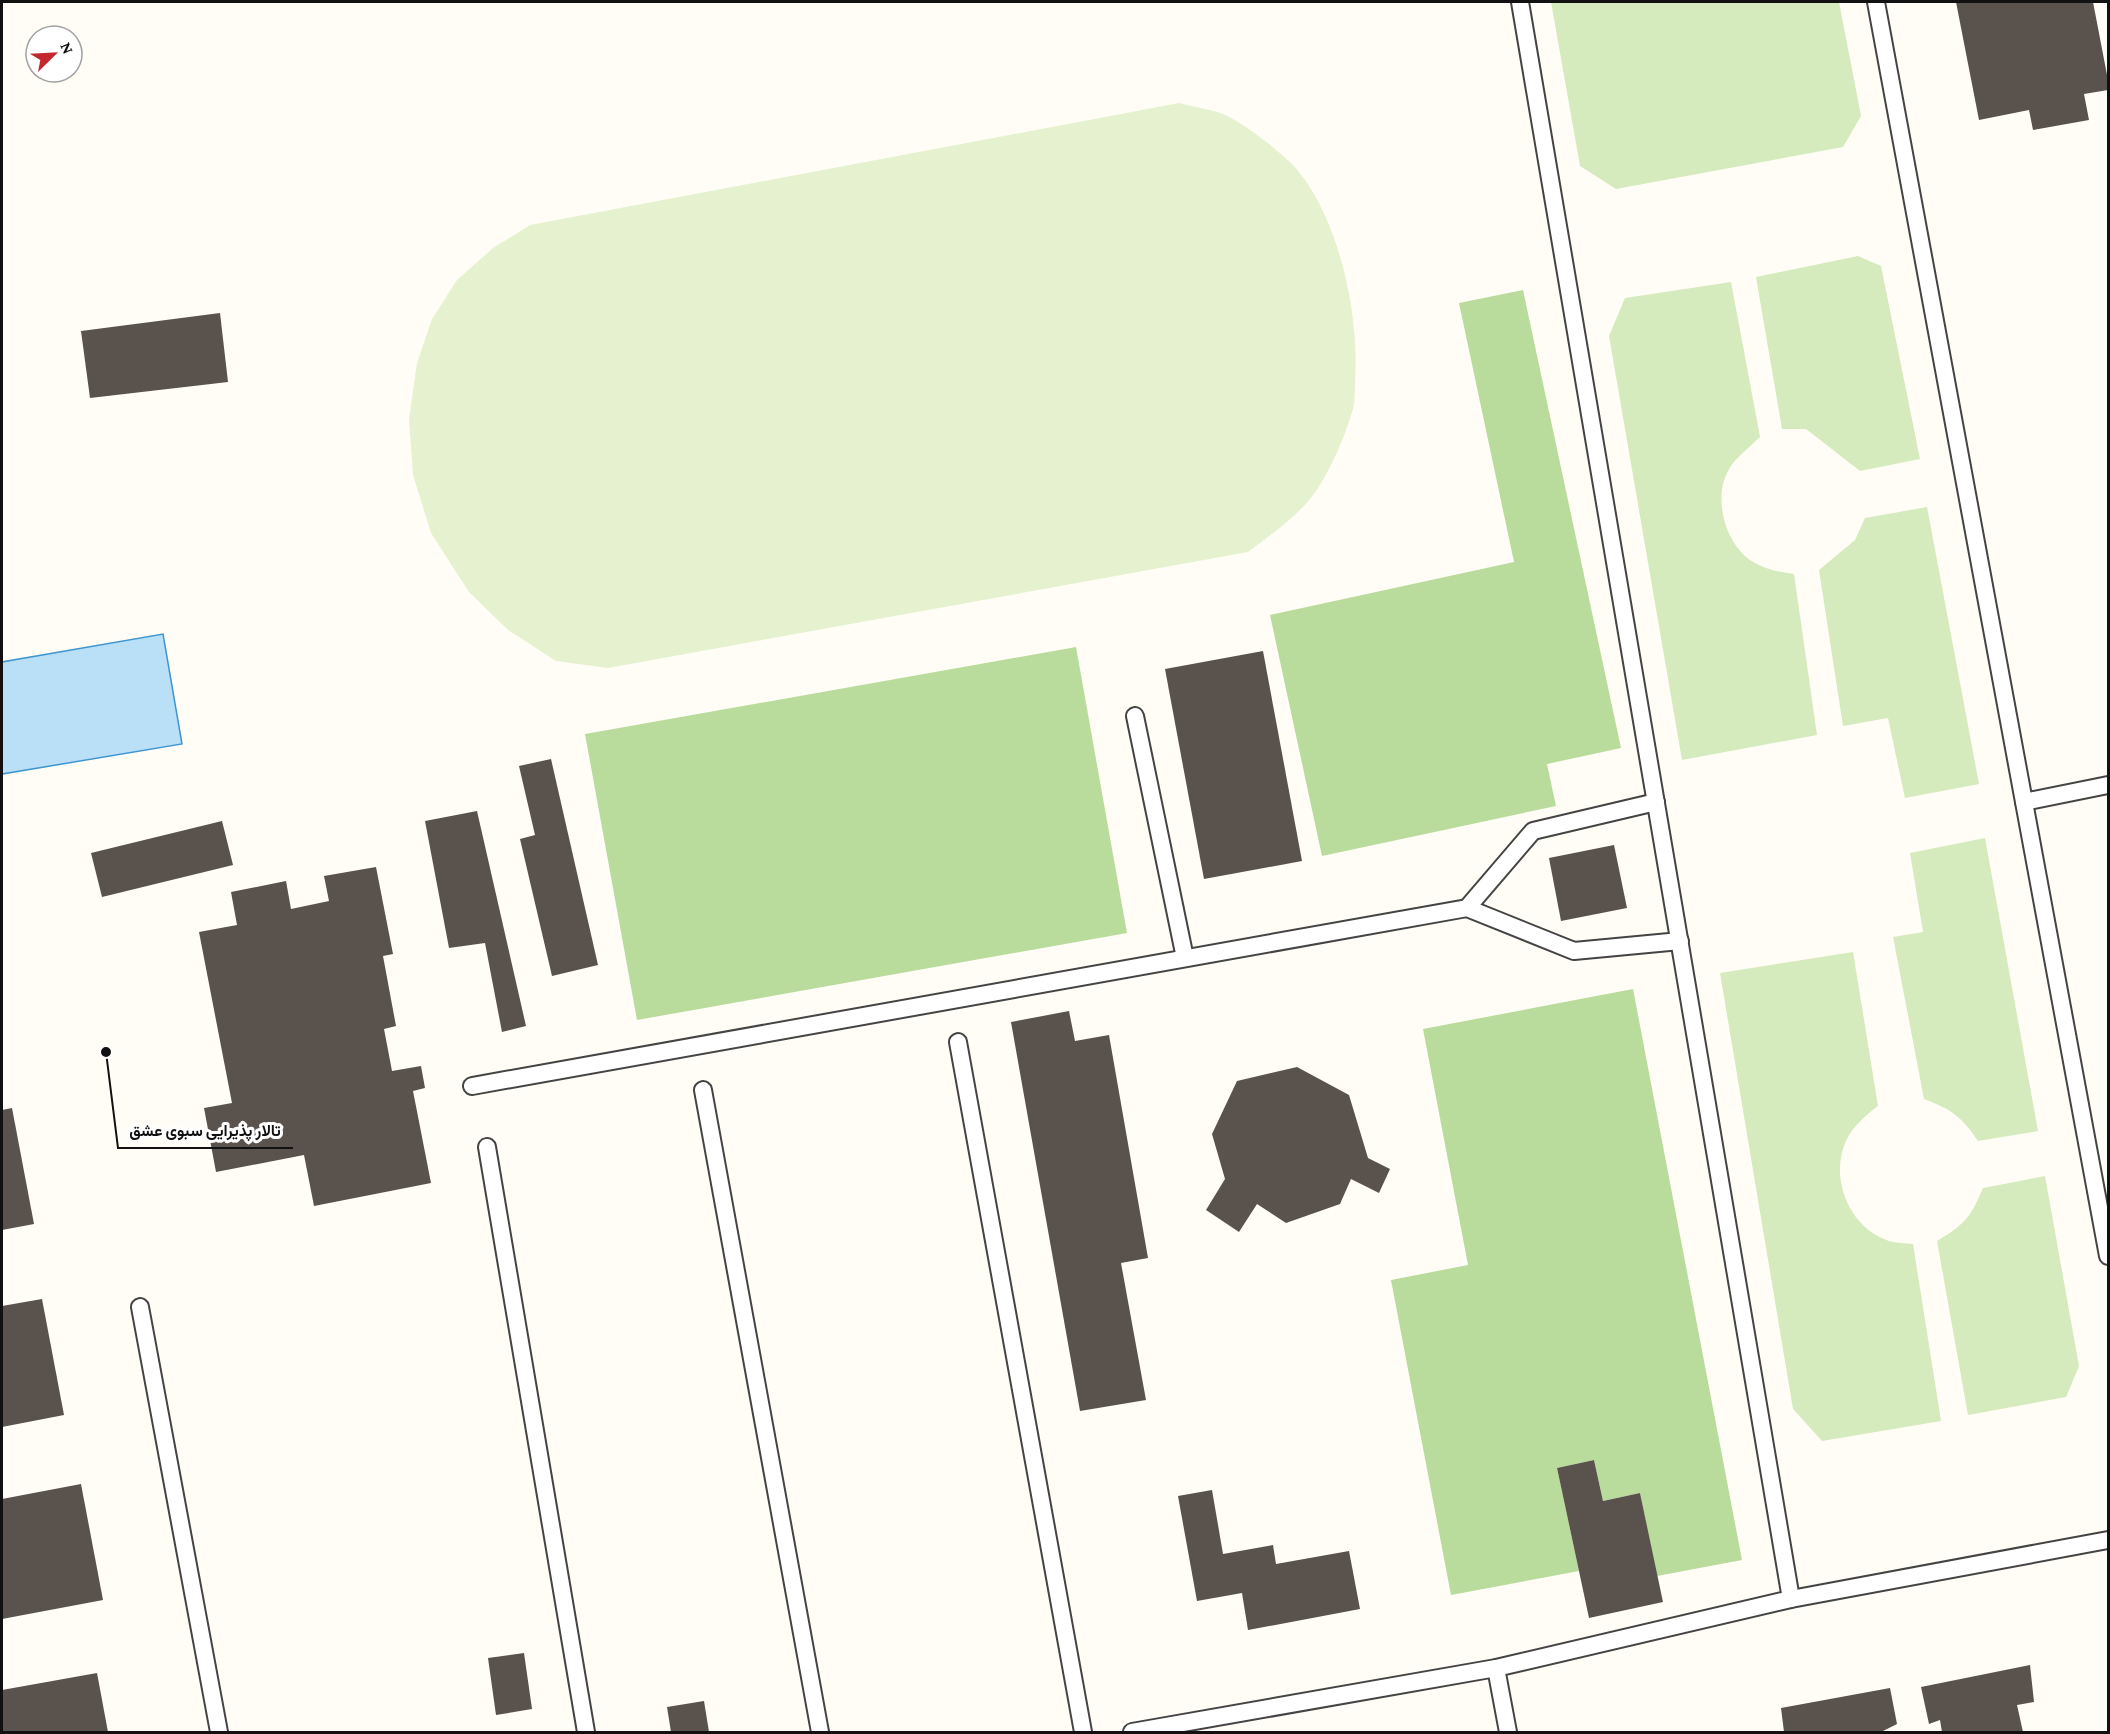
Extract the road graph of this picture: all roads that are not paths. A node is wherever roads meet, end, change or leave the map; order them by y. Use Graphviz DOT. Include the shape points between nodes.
graph roads {
  1 [pos="1520,2"];
  2 [pos="1876,2"];
  3 [pos="1135,716"];
  4 [pos="2109,785"];
  5 [pos="1656,802"];
  6 [pos="2024,802"];
  7 [pos="1467,908"];
  8 [pos="1680,941"];
  9 [pos="1185,958"];
  10 [pos="958,1042"];
  11 [pos="472,1086"];
  12 [pos="703,1090"];
  13 [pos="487,1147"];
  14 [pos="2109,1256"];
  15 [pos="140,1307"];
  16 [pos="2109,1540"];
  17 [pos="1791,1599"];
  18 [pos="1496,1668"];
  19 [pos="219,1732"];
  20 [pos="586,1732"];
  21 [pos="820,1732"];
  22 [pos="1083,1732"];
  23 [pos="1132,1732"];
  24 [pos="1508,1732"];
  1 -- 5 [label="lane"];
  2 -- 6 [label="lane"];
  3 -- 9 [label="lane"];
  4 -- 6 [label="lane"];
  5 -- 7 [label="lane" via="1533,831"];
  5 -- 8 [label="lane"];
  6 -- 14 [label="lane"];
  7 -- 8 [label="lane" via="1574,951"];
  7 -- 9 [label="lane"];
  8 -- 17 [label="lane"];
  9 -- 11 [label="lane"];
  10 -- 22 [label="lane"];
  12 -- 21 [label="lane"];
  13 -- 20 [label="lane"];
  15 -- 19 [label="lane"];
  16 -- 17 [label="lane"];
  17 -- 18 [label="lane"];
  18 -- 23 [label="lane"];
  18 -- 24 [label="lane"];
}
